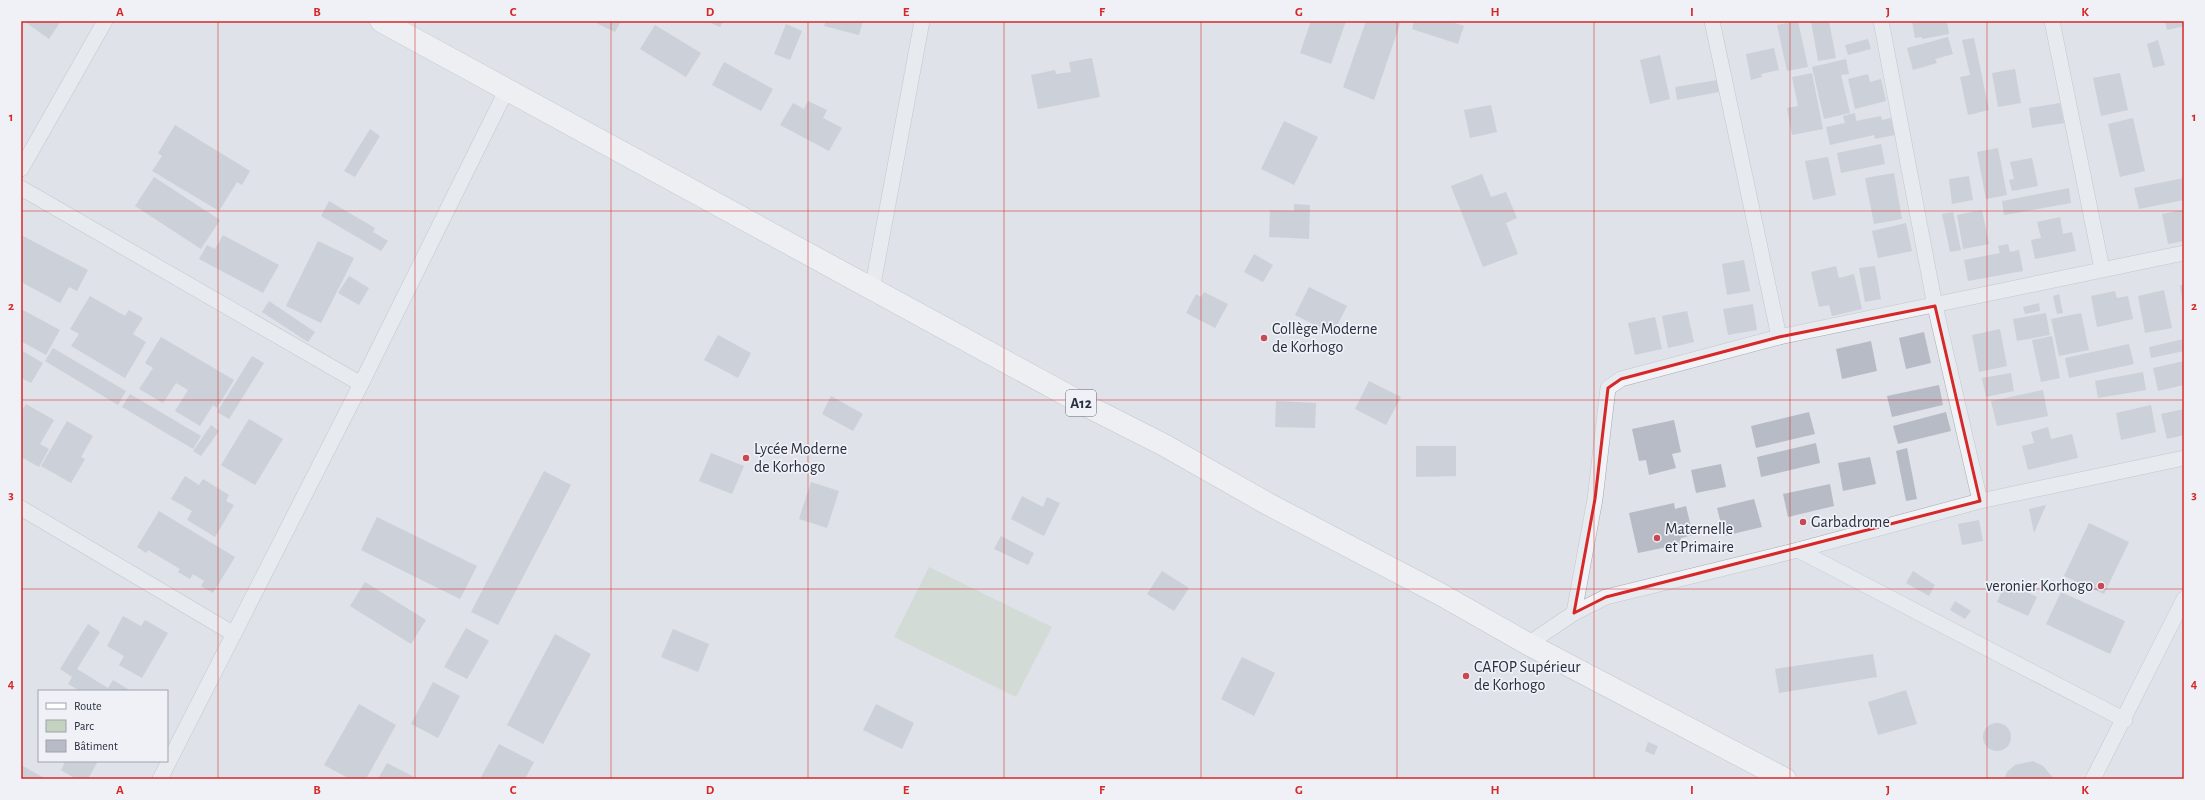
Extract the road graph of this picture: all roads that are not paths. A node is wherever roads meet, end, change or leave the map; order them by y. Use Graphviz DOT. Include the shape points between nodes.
graph roads {
  1 [pos="105,21"];
  2 [pos="381,21"];
  3 [pos="922,21"];
  4 [pos="1712,21"];
  5 [pos="1881,21"];
  6 [pos="2052,21"];
  7 [pos="507,89"];
  8 [pos="21,169"];
  9 [pos="21,188"];
  10 [pos="2184,252"];
  11 [pos="2102,269"];
  12 [pos="872,290"];
  13 [pos="1935,306"];
  14 [pos="1779,337"];
  15 [pos="361,384"];
  16 [pos="2184,458"];
  17 [pos="1980,501"];
  18 [pos="21,508"];
  19 [pos="1798,550"];
  20 [pos="2184,599"];
  21 [pos="1574,613"];
  22 [pos="234,634"];
  23 [pos="1528,644"];
  24 [pos="2125,720"];
  25 [pos="160,779"];
  26 [pos="1785,779"];
  27 [pos="2093,779"];
  1 -- 8 [label="street"];
  2 -- 7 [label="main road, A12"];
  3 -- 12 [label="street"];
  4 -- 14 [label="street"];
  5 -- 13 [label="street"];
  6 -- 11 [label="street"];
  7 -- 12 [label="main road, A12"];
  7 -- 15 [label="street"];
  9 -- 15 [label="street"];
  10 -- 11 [label="street"];
  11 -- 13 [label="street"];
  12 -- 23 [label="main road, A12" via="1164,445"];
  13 -- 14 [label="street"];
  13 -- 17 [label="street"];
  14 -- 21 [label="street" via="1621,379 1608,388 1596,499"];
  15 -- 22 [label="street"];
  16 -- 17 [label="street"];
  17 -- 19 [label="street"];
  18 -- 22 [label="street"];
  19 -- 21 [label="street" via="1606,597"];
  19 -- 24 [label="street"];
  20 -- 24 [label="street"];
  21 -- 23 [label="street"];
  22 -- 25 [label="street"];
  23 -- 26 [label="main road, A12"];
  24 -- 27 [label="street"];
}
